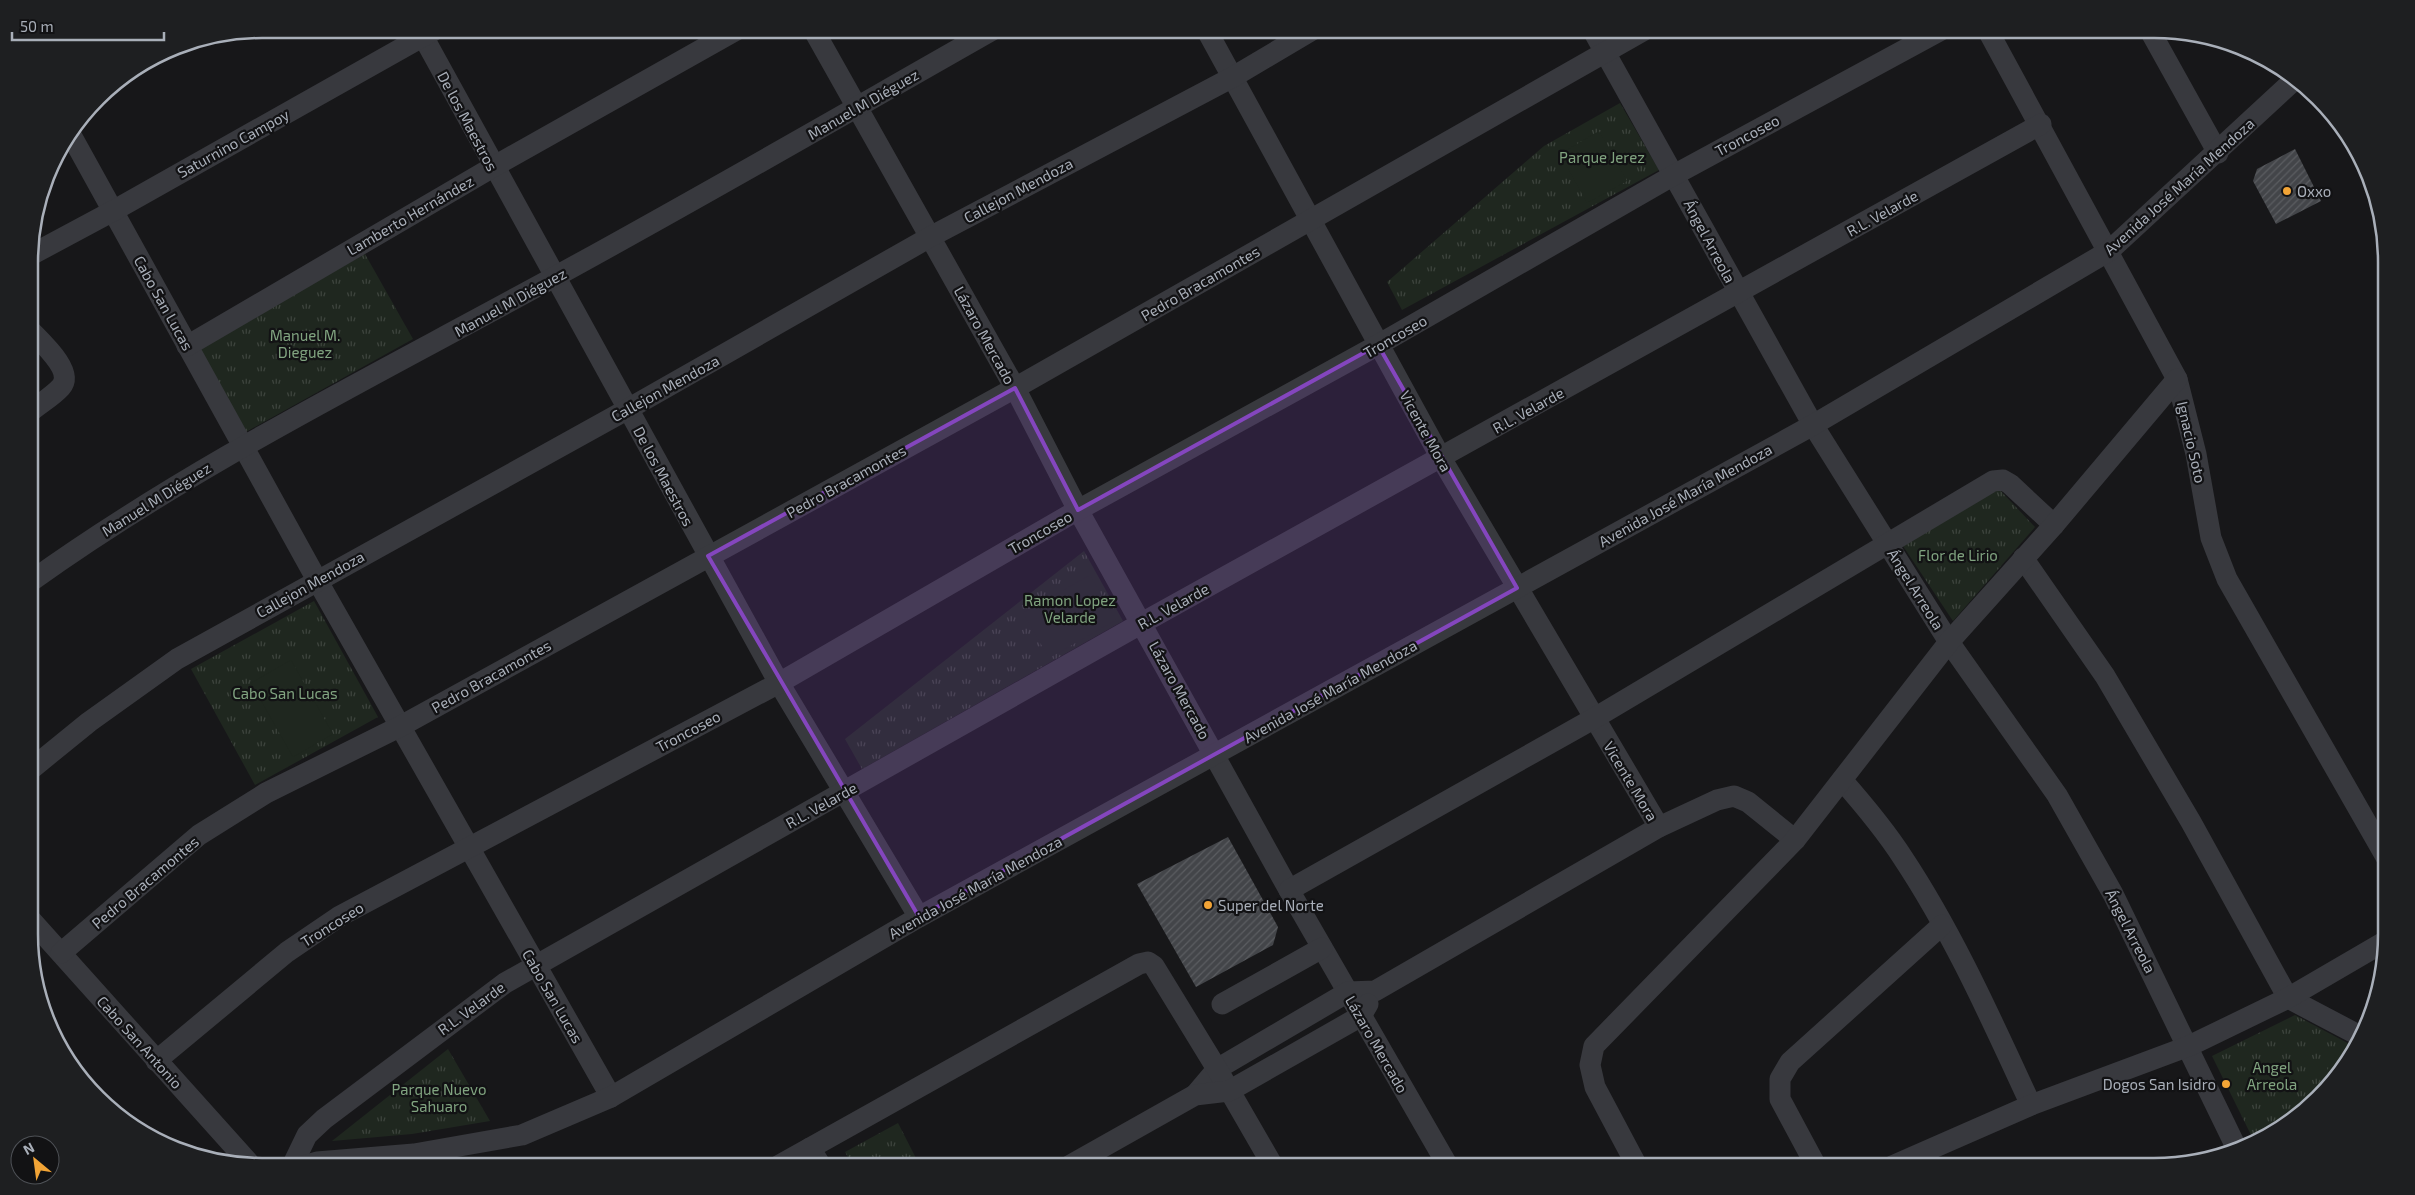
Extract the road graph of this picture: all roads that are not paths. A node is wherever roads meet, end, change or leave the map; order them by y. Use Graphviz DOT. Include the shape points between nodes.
graph roads {
  1 [pos="414,38"];
  2 [pos="429,38"];
  3 [pos="722,38"];
  4 [pos="818,38"];
  5 [pos="978,38"];
  6 [pos="1211,38"];
  7 [pos="1299,38"];
  8 [pos="1597,38"];
  9 [pos="1631,38"];
  10 [pos="1926,38"];
  11 [pos="1992,38"];
  12 [pos="2154,38"];
  13 [pos="1605,53"];
  14 [pos="1233,77"];
  15 [pos="2290,84"];
  16 [pos="857,107"];
  17 [pos="2041,124"];
  18 [pos="74,140"];
  19 [pos="2218,153"];
  20 [pos="493,167"];
  21 [pos="1674,174"];
  22 [pos="113,211"];
  23 [pos="1310,220"];
  24 [pos="930,237"];
  25 [pos="38,251"];
  26 [pos="2109,251"];
  27 [pos="554,278"];
  28 [pos="1739,294"];
  29 [pos="38,338"];
  30 [pos="1378,345"];
  31 [pos="187,346"];
  32 [pos="2177,379"];
  33 [pos="1015,388"];
  34 [pos="38,406"];
  35 [pos="628,409"];
  36 [pos="1813,425"];
  37 [pos="243,446"];
  38 [pos="1441,458"];
  39 [pos="1078,510"];
  40 [pos="2054,525"];
  41 [pos="1887,543"];
  42 [pos="708,556"];
  43 [pos="2023,558"];
  44 [pos="38,577"];
  45 [pos="317,580"];
  46 [pos="1517,588"];
  47 [pos="1142,623"];
  48 [pos="1949,642"];
  49 [pos="779,683"];
  50 [pos="1593,719"];
  51 [pos="401,726"];
  52 [pos="1215,754"];
  53 [pos="38,763"];
  54 [pos="1842,780"];
  55 [pos="844,792"];
  56 [pos="1659,827"];
  57 [pos="1795,840"];
  58 [pos="2378,843"];
  59 [pos="469,846"];
  60 [pos="1289,890"];
  61 [pos="919,917"];
  62 [pos="1942,925"];
  63 [pos="38,927"];
  64 [pos="2377,946"];
  65 [pos="1322,948"];
  66 [pos="62,953"];
  67 [pos="536,965"];
  68 [pos="1348,992"];
  69 [pos="1375,992"];
  70 [pos="2288,998"];
  71 [pos="1222,1004"];
  72 [pos="1362,1016"];
  73 [pos="2354,1033"];
  74 [pos="2189,1046"];
  75 [pos="156,1061"];
  76 [pos="1217,1069"];
  77 [pos="1229,1091"];
  78 [pos="1195,1095"];
  79 [pos="610,1097"];
  80 [pos="2031,1105"];
  81 [pos="2235,1142"];
  82 [pos="243,1157"];
  83 [pos="816,1157"];
  84 [pos="296,1158"];
  85 [pos="366,1158"];
  86 [pos="1083,1158"];
  87 [pos="1268,1158"];
  88 [pos="1443,1158"];
  89 [pos="1633,1158"];
  90 [pos="1812,1158"];
  91 [pos="1910,1158"];
  1 -- 22 [label="street, Saturnino Campoy"];
  2 -- 20 [label="street, De los Maestros"];
  3 -- 20 [label="street, Lamberto Hernández"];
  4 -- 16 [label="street, Lázaro Mercado"];
  5 -- 16 [label="street, Manuel M Diéguez"];
  6 -- 14 [label="street, Vicente Mora"];
  7 -- 14 [label="street, Callejon Mendoza"];
  8 -- 13 [label="street, Ángel Arreola"];
  9 -- 13 [label="street, Pedro Bracamontes"];
  10 -- 21 [label="street, Troncoseo"];
  11 -- 17 [label="street, Ignacio Soto"];
  12 -- 19 [label="street"];
  13 -- 21 [label="street, Ángel Arreola"];
  13 -- 23 [label="street, Pedro Bracamontes"];
  14 -- 23 [label="street, Vicente Mora"];
  14 -- 24 [label="street, Callejon Mendoza"];
  15 -- 19 [label="street, Avenida José María Mendoza"];
  16 -- 24 [label="street, Lázaro Mercado"];
  16 -- 27 [label="street, Manuel M Diéguez"];
  17 -- 26 [label="street, Ignacio Soto"];
  17 -- 28 [label="street, R.L. Velarde"];
  18 -- 22 [label="street, Cabo San Lucas"];
  19 -- 26 [label="street, Avenida José María Mendoza"];
  20 -- 27 [label="street, De los Maestros"];
  20 -- 31 [label="street, Lamberto Hernández"];
  21 -- 28 [label="street, Ángel Arreola"];
  21 -- 30 [label="street, Troncoseo"];
  22 -- 25 [label="street, Saturnino Campoy"];
  22 -- 31 [label="street, Cabo San Lucas"];
  23 -- 30 [label="street, Vicente Mora"];
  23 -- 33 [label="street, Pedro Bracamontes"];
  24 -- 33 [label="street, Lázaro Mercado"];
  24 -- 35 [label="street, Callejon Mendoza"];
  26 -- 32 [label="street, Ignacio Soto"];
  26 -- 36 [label="street, Avenida José María Mendoza"];
  27 -- 35 [label="street, De los Maestros"];
  27 -- 37 [label="street, Manuel M Diéguez"];
  28 -- 36 [label="street, Ángel Arreola"];
  28 -- 38 [label="street, R.L. Velarde"];
  29 -- 34 [label="street" via="60,363 65,377 62,386"];
  30 -- 38 [label="street, Vicente Mora"];
  30 -- 39 [label="street, Troncoseo"];
  31 -- 37 [label="street, Cabo San Lucas"];
  32 -- 40 [label="street"];
  32 -- 58 [label="street, Ignacio Soto" via="2196,454 2211,538 2227,579"];
  33 -- 39 [label="street, Lázaro Mercado"];
  33 -- 42 [label="street, Pedro Bracamontes"];
  35 -- 42 [label="street, De los Maestros"];
  35 -- 45 [label="street, Callejon Mendoza"];
  36 -- 41 [label="street, Ángel Arreola"];
  36 -- 46 [label="street, Avenida José María Mendoza"];
  37 -- 44 [label="street, Manuel M Diéguez" via="140,507"];
  37 -- 45 [label="street, Cabo San Lucas"];
  38 -- 46 [label="street, Vicente Mora"];
  38 -- 47 [label="street, R.L. Velarde"];
  39 -- 47 [label="street, Lázaro Mercado"];
  39 -- 49 [label="street, Troncoseo"];
  40 -- 41 [label="street" via="2003,480 1993,481"];
  40 -- 43 [label="street"];
  41 -- 48 [label="street, Ángel Arreola"];
  41 -- 50 [label="street"];
  42 -- 49 [label="street, De los Maestros"];
  42 -- 51 [label="street, Pedro Bracamontes"];
  43 -- 48 [label="street"];
  43 -- 70 [label="street" via="2105,676 2191,822"];
  45 -- 51 [label="street, Cabo San Lucas"];
  45 -- 53 [label="street, Callejon Mendoza" via="177,659 89,722"];
  46 -- 50 [label="street, Vicente Mora"];
  46 -- 52 [label="street, Avenida José María Mendoza"];
  47 -- 52 [label="street, Lázaro Mercado"];
  47 -- 55 [label="street, R.L. Velarde"];
  48 -- 54 [label="street"];
  48 -- 74 [label="street, Ángel Arreola" via="2057,795 2113,894"];
  49 -- 55 [label="street, De los Maestros"];
  49 -- 59 [label="street, Troncoseo"];
  50 -- 56 [label="street, Vicente Mora"];
  50 -- 60 [label="street"];
  51 -- 59 [label="street, Cabo San Lucas"];
  51 -- 66 [label="street, Pedro Bracamontes" via="266,793 199,835"];
  52 -- 60 [label="street, Lázaro Mercado"];
  52 -- 61 [label="street, Avenida José María Mendoza"];
  54 -- 57 [label="street"];
  54 -- 62 [label="street" via="1903,858"];
  55 -- 61 [label="street, De los Maestros"];
  55 -- 67 [label="street, R.L. Velarde"];
  56 -- 57 [label="street" via="1717,800 1734,796 1748,802"];
  56 -- 69 [label="street"];
  57 -- 89 [label="street" via="1594,1046 1590,1065 1595,1087"];
  59 -- 67 [label="street, Cabo San Lucas"];
  59 -- 75 [label="street, Troncoseo" via="340,916 287,952"];
  60 -- 65 [label="street, Lázaro Mercado"];
  61 -- 79 [label="street, Avenida José María Mendoza"];
  62 -- 80 [label="street" via="1983,1002"];
  62 -- 90 [label="street" via="1790,1062 1780,1079 1780,1099"];
  63 -- 66 [label="street, Cabo San Antonio"];
  64 -- 70 [label="street"];
  65 -- 68 [label="street, Lázaro Mercado"];
  65 -- 71 [label="street"];
  66 -- 75 [label="street, Cabo San Antonio"];
  67 -- 79 [label="street, Cabo San Lucas"];
  67 -- 84 [label="street, R.L. Velarde" via="478,1002 324,1119 307,1135"];
  68 -- 69 [label="street"];
  68 -- 72 [label="street, Lázaro Mercado"];
  68 -- 76 [label="street"];
  69 -- 72 [label="street"];
  70 -- 73 [label="street"];
  70 -- 74 [label="street"];
  72 -- 77 [label="street"];
  72 -- 88 [label="street, Lázaro Mercado"];
  74 -- 80 [label="street"];
  74 -- 81 [label="street, Ángel Arreola"];
  75 -- 82 [label="street, Cabo San Antonio"];
  76 -- 77 [label="street"];
  76 -- 78 [label="street"];
  76 -- 83 [label="street" via="1154,966 1148,962 1139,964"];
  77 -- 78 [label="street"];
  77 -- 87 [label="street"];
  78 -- 86 [label="street"];
  79 -- 85 [label="street, Avenida José María Mendoza" via="522,1135 414,1154"];
  80 -- 91 [label="street"];
}
